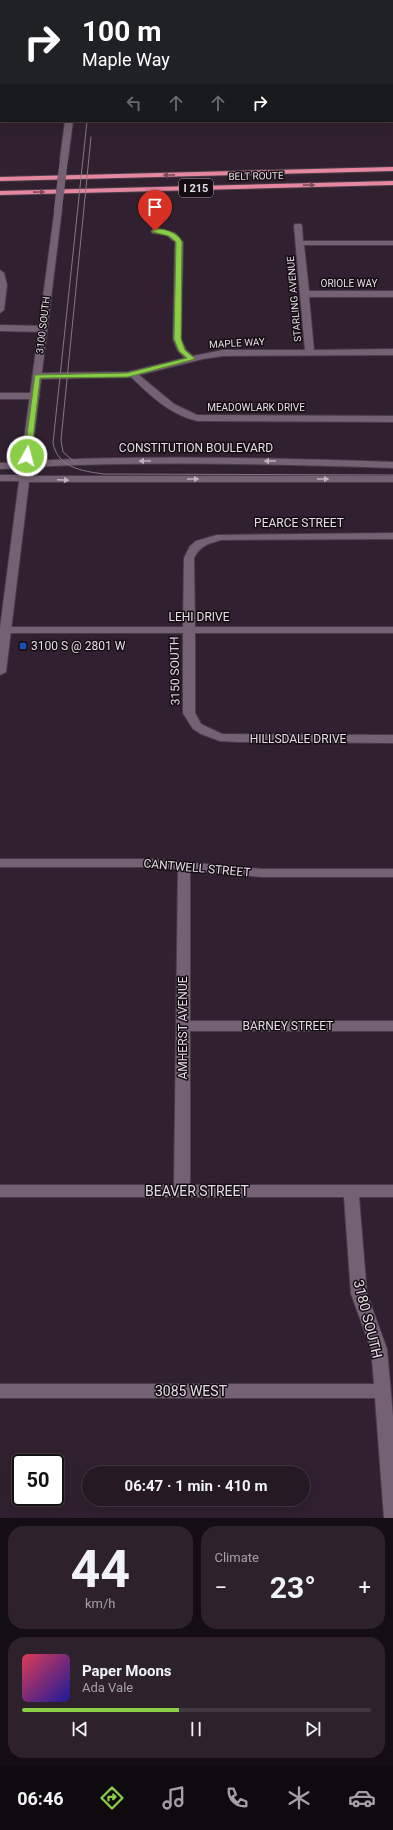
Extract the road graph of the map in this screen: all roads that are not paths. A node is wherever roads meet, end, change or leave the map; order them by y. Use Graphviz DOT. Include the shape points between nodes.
graph roads {
  1 [pos="69,122"];
  2 [pos="393,166"];
  3 [pos="393,169"];
  4 [pos="334,171"];
  5 [pos="0,179"];
  6 [pos="393,183"];
  7 [pos="0,193"];
  8 [pos="298,226"];
  9 [pos="155,231"];
  10 [pos="300,243"];
  11 [pos="393,243"];
  12 [pos="0,273"];
  13 [pos="305,294"];
  14 [pos="393,294"];
  15 [pos="0,310"];
  16 [pos="0,328"];
  17 [pos="43,329"];
  18 [pos="310,352"];
  19 [pos="393,352"];
  20 [pos="192,359"];
  21 [pos="133,374"];
  22 [pos="37,376"];
  23 [pos="0,396"];
  24 [pos="35,396"];
  25 [pos="393,418"];
  26 [pos="26,464"];
  27 [pos="393,465"];
  28 [pos="0,466"];
  29 [pos="0,478"];
  30 [pos="24,478"];
  31 [pos="393,478"];
  32 [pos="393,536"];
  33 [pos="206,540"];
  34 [pos="5,630"];
  35 [pos="188,630"];
  36 [pos="393,630"];
  37 [pos="0,672"];
  38 [pos="205,731"];
  39 [pos="393,739"];
  40 [pos="0,863"];
  41 [pos="184,865"];
  42 [pos="393,873"];
  43 [pos="183,1026"];
  44 [pos="393,1026"];
  45 [pos="0,1191"];
  46 [pos="182,1191"];
  47 [pos="351,1191"];
  48 [pos="393,1191"];
  49 [pos="0,1391"];
  50 [pos="382,1391"];
  51 [pos="393,1518"];
  1 -- 17 [label="street, 3100 SOUTH, bridge"];
  2 -- 4 [label="highway"];
  3 -- 4 [label="highway, BELT ROUTE / I 215"];
  4 -- 5 [label="highway, BELT ROUTE / I 215, one-way"];
  7 -- 6 [label="highway, BELT ROUTE / I 215, one-way"];
  8 -- 10 [label="street, STARLING AVENUE"];
  9 -- 20 [label="street" via="172,234 179,242 177,339 182,351"];
  10 -- 11 [label="street"];
  10 -- 13 [label="street, STARLING AVENUE"];
  12 -- 15 [label="street" via="4,286"];
  13 -- 14 [label="street, ORIOLE WAY"];
  13 -- 18 [label="street, STARLING AVENUE"];
  16 -- 17 [label="street"];
  17 -- 22 [label="street, 3100 SOUTH"];
  18 -- 19 [label="street, MAPLE WAY"];
  18 -- 20 [label="street, MAPLE WAY" via="223,353"];
  20 -- 21 [label="street, MAPLE WAY"];
  21 -- 22 [label="street, MAPLE WAY"];
  21 -- 25 [label="street, MEADOWLARK DRIVE" via="174,409 197,418"];
  22 -- 24 [label="street, 3100 SOUTH"];
  23 -- 24 [label="street"];
  24 -- 26 [label="street, 3100 SOUTH"];
  27 -- 26 [label="street, CONSTITUTION BOULEVARD, one-way" via="278,461 97,461"];
  26 -- 28 [label="street, CONSTITUTION BOULEVARD"];
  26 -- 30 [label="street, 3100 SOUTH"];
  29 -- 30 [label="street"];
  30 -- 31 [label="street, one-way"];
  30 -- 34 [label="street, 3100 SOUTH"];
  32 -- 33 [label="street, PEARCE STREET" via="238,536"];
  33 -- 35 [label="street, 3150 SOUTH" via="194,548 189,558"];
  34 -- 35 [label="street, LEHI DRIVE"];
  34 -- 37 [label="street, 3100 SOUTH"];
  35 -- 36 [label="street, LEHI DRIVE"];
  35 -- 38 [label="street, 3150 SOUTH" via="189,713 197,726"];
  38 -- 39 [label="street, HILLSDALE DRIVE" via="220,737 238,738"];
  40 -- 41 [label="street, CANTWELL STREET"];
  41 -- 42 [label="street, CANTWELL STREET" via="262,873"];
  41 -- 43 [label="street, AMHERST AVENUE"];
  43 -- 44 [label="street, BARNEY STREET"];
  43 -- 46 [label="street, AMHERST AVENUE"];
  45 -- 46 [label="street, BEAVER STREET"];
  46 -- 47 [label="street, BEAVER STREET"];
  47 -- 48 [label="street, BEAVER STREET"];
  47 -- 50 [label="street, 3180 SOUTH" via="358,1283 363,1306 379,1349"];
  49 -- 50 [label="street, 3085 WEST"];
  50 -- 51 [label="street, 3180 SOUTH"];
}
